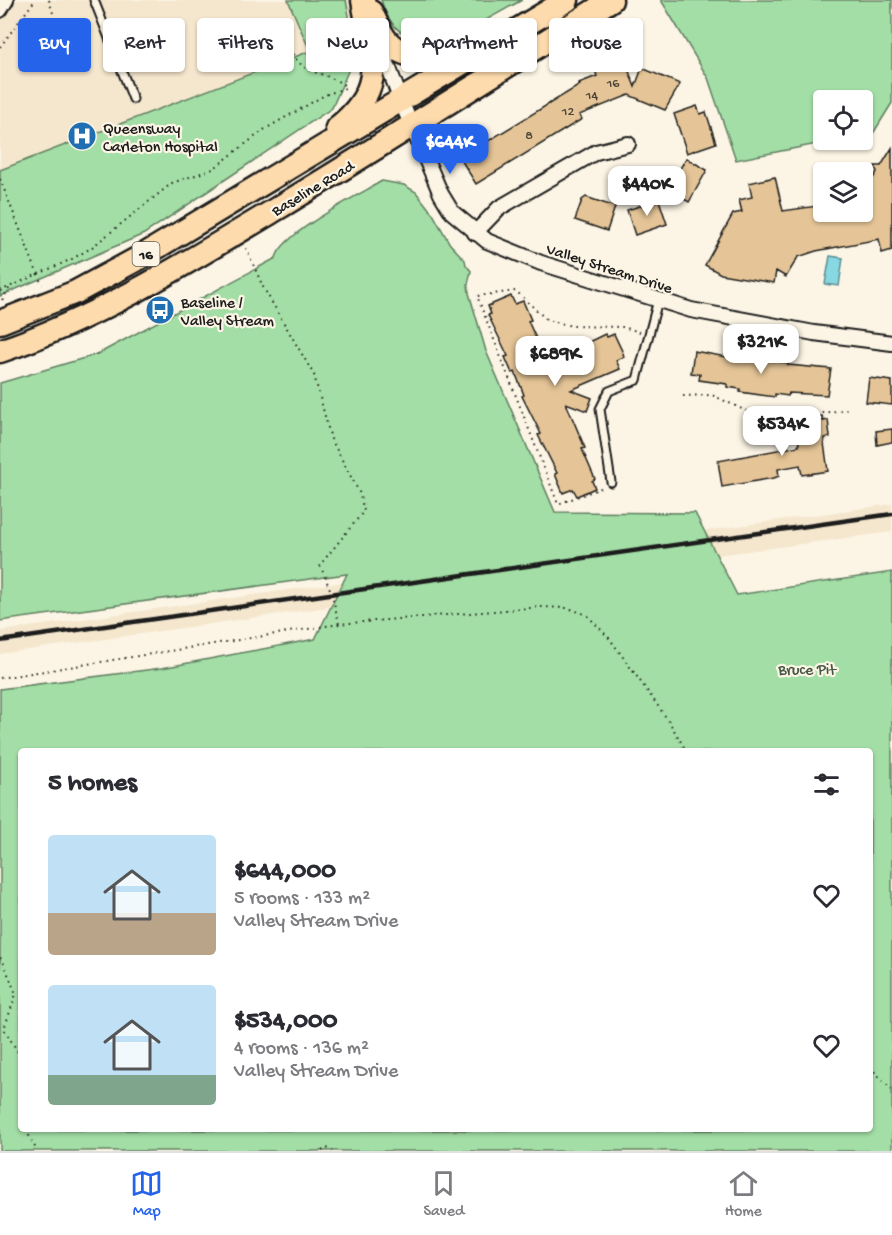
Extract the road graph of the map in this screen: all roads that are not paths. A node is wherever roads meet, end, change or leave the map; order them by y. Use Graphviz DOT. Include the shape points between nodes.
graph roads {
  1 [pos="6,0"];
  2 [pos="94,0"];
  3 [pos="364,0"];
  4 [pos="567,0"];
  5 [pos="611,0"];
  6 [pos="0,10"];
  7 [pos="537,19"];
  8 [pos="401,50"];
  9 [pos="449,72"];
  10 [pos="133,99"];
  11 [pos="401,101"];
  12 [pos="412,127"];
  13 [pos="627,144"];
  14 [pos="285,170"];
  15 [pos="475,233"];
  16 [pos="658,300"];
  17 [pos="0,322"];
  18 [pos="892,343"];
  19 [pos="0,351"];
  20 [pos="611,482"];
  1 -- 6 [label="street"];
  2 -- 10 [label="lane"];
  3 -- 8 [label="main road" via="387,41"];
  3 -- 11 [label="street, Valley Stream Drive"];
  3 -- 14 [label="main road" via="374,66 364,100 352,116"];
  4 -- 7 [label="main road, Baseline Road / 16"];
  5 -- 12 [label="main road, Baseline Road / 16"];
  9 -- 11 [label="main road, Baseline Road / 16"];
  11 -- 12 [label="street, Valley Stream Drive"];
  11 -- 14 [label="main road, Baseline Road / 16"];
  12 -- 15 [label="street, Valley Stream Drive" via="441,194 452,212"];
  12 -- 19 [label="main road, Baseline Road / 16" via="99,311 60,330"];
  13 -- 15 [label="street" via="596,152 499,208"];
  14 -- 17 [label="main road, Baseline Road / 16" via="107,276"];
  15 -- 16 [label="street, Valley Stream Drive" via="541,263"];
  16 -- 18 [label="street, Valley Stream Drive" via="814,333"];
  16 -- 20 [label="lane" via="637,380 609,391 600,409"];
}
